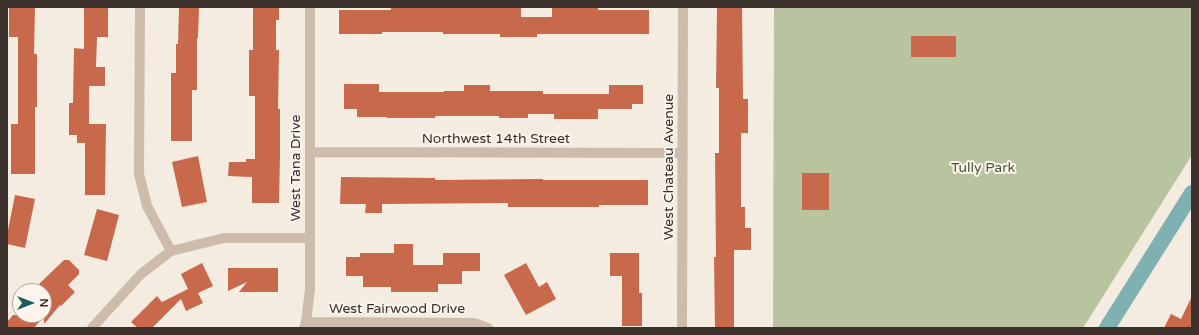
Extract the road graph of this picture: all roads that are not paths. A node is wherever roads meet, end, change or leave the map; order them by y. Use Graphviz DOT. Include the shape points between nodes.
graph roads {
  1 [pos="140,7"];
  2 [pos="310,7"];
  3 [pos="683,7"];
  4 [pos="310,152"];
  5 [pos="683,153"];
  6 [pos="310,238"];
  7 [pos="171,251"];
  8 [pos="305,325"];
  9 [pos="92,328"];
  10 [pos="488,328"];
  11 [pos="682,328"];
  1 -- 7 [label="street" via="139,174 147,206"];
  2 -- 4 [label="street, West Tana Drive"];
  3 -- 5 [label="street, West Chateau Avenue"];
  4 -- 5 [label="street, Northwest 14th Street"];
  4 -- 6 [label="street, West Tana Drive"];
  5 -- 11 [label="street, West Chateau Avenue"];
  6 -- 7 [label="street" via="224,238"];
  6 -- 8 [label="street, West Tana Drive" via="310,289"];
  7 -- 9 [label="street" via="141,274"];
  8 -- 10 [label="street, West Fairwood Drive" via="474,323"];
}
